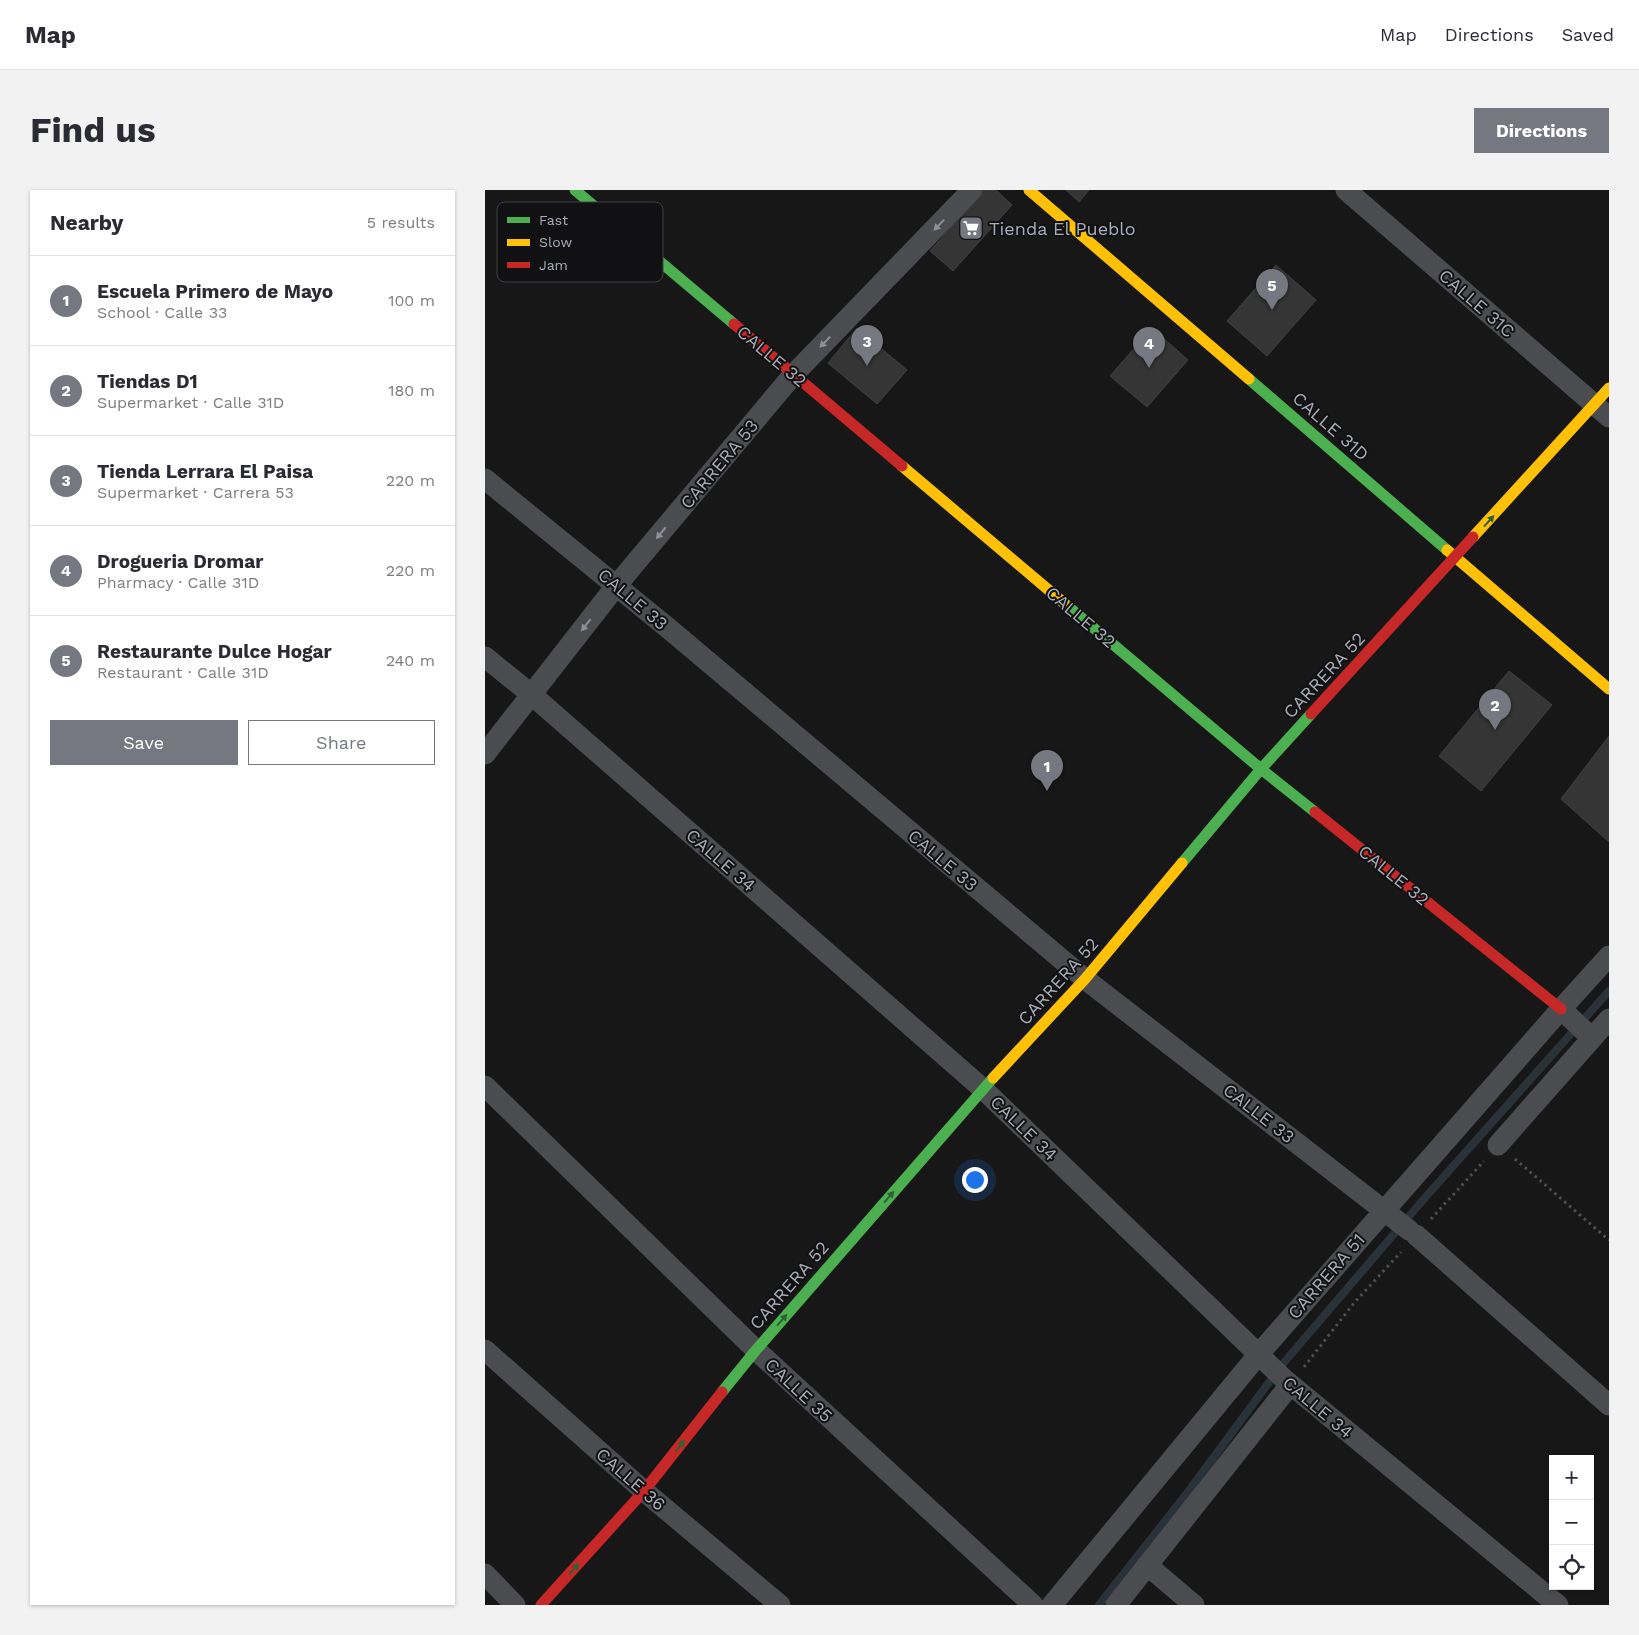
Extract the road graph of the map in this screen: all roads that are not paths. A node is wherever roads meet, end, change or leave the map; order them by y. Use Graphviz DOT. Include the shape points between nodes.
graph roads {
  1 [pos="575,190"];
  2 [pos="973,190"];
  3 [pos="1029,190"];
  4 [pos="1346,190"];
  5 [pos="589,202"];
  6 [pos="663,265"];
  7 [pos="793,375"];
  8 [pos="1609,388"];
  9 [pos="1602,411"];
  10 [pos="485,479"];
  11 [pos="1456,557"];
  12 [pos="617,586"];
  13 [pos="485,657"];
  14 [pos="1609,689"];
  15 [pos="532,695"];
  16 [pos="485,754"];
  17 [pos="1261,769"];
  18 [pos="1609,956"];
  19 [pos="1085,979"];
  20 [pos="1564,1013"];
  21 [pos="1609,1019"];
  22 [pos="1590,1036"];
  23 [pos="485,1086"];
  24 [pos="983,1089"];
  25 [pos="1498,1145"];
  26 [pos="1388,1214"];
  27 [pos="485,1350"];
  28 [pos="756,1350"];
  29 [pos="1262,1359"];
  30 [pos="1287,1382"];
  31 [pos="1609,1405"];
  32 [pos="644,1491"];
  33 [pos="1147,1565"];
  34 [pos="485,1574"];
  35 [pos="515,1605"];
  36 [pos="541,1605"];
  37 [pos="780,1605"];
  38 [pos="1033,1605"];
  39 [pos="1052,1605"];
  40 [pos="1115,1605"];
  41 [pos="1194,1605"];
  42 [pos="1558,1605"];
  1 -- 5 [label="street, CALLE 32"];
  2 -- 7 [label="street, CARRERA 53, one-way"];
  3 -- 11 [label="street, CALLE 31D"];
  4 -- 9 [label="street, CALLE 31C"];
  6 -- 7 [label="street, CALLE 32"];
  7 -- 12 [label="street, CARRERA 53, one-way"];
  7 -- 17 [label="street, CALLE 32"];
  8 -- 9 [label="street, CARRERA 52"];
  11 -- 9 [label="street, CARRERA 52, one-way"];
  10 -- 12 [label="street, CALLE 33"];
  11 -- 14 [label="street, CALLE 31D"];
  11 -- 17 [label="street, CARRERA 52"];
  12 -- 15 [label="street, CARRERA 53, one-way"];
  12 -- 19 [label="street, CALLE 33"];
  13 -- 15 [label="street, CALLE 34"];
  15 -- 16 [label="street, CARRERA 53"];
  15 -- 24 [label="street, CALLE 34"];
  17 -- 19 [label="street, CARRERA 52"];
  17 -- 20 [label="street, CALLE 32"];
  18 -- 20 [label="street, CARRERA 51"];
  19 -- 24 [label="street, CARRERA 52"];
  19 -- 26 [label="street, CALLE 33"];
  20 -- 22 [label="street, CALLE 32"];
  20 -- 26 [label="street, CARRERA 51"];
  21 -- 22 [label="street"];
  22 -- 25 [label="street"];
  23 -- 28 [label="street, CALLE 35"];
  28 -- 24 [label="street, CARRERA 52, one-way"];
  24 -- 29 [label="street, CALLE 34"];
  26 -- 29 [label="street, CARRERA 51"];
  26 -- 31 [label="street, CALLE 33" via="1413,1232"];
  27 -- 32 [label="street, CALLE 36"];
  32 -- 28 [label="street, CARRERA 52, one-way"];
  28 -- 38 [label="street, CALLE 35"];
  29 -- 30 [label="street, CALLE 34"];
  29 -- 39 [label="street, CARRERA 51"];
  30 -- 33 [label="street"];
  30 -- 42 [label="street, CALLE 34"];
  36 -- 32 [label="street, CARRERA 52, one-way"];
  32 -- 37 [label="street, CALLE 36"];
  33 -- 40 [label="street"];
  33 -- 41 [label="street"];
  34 -- 35 [label="street"];
}
